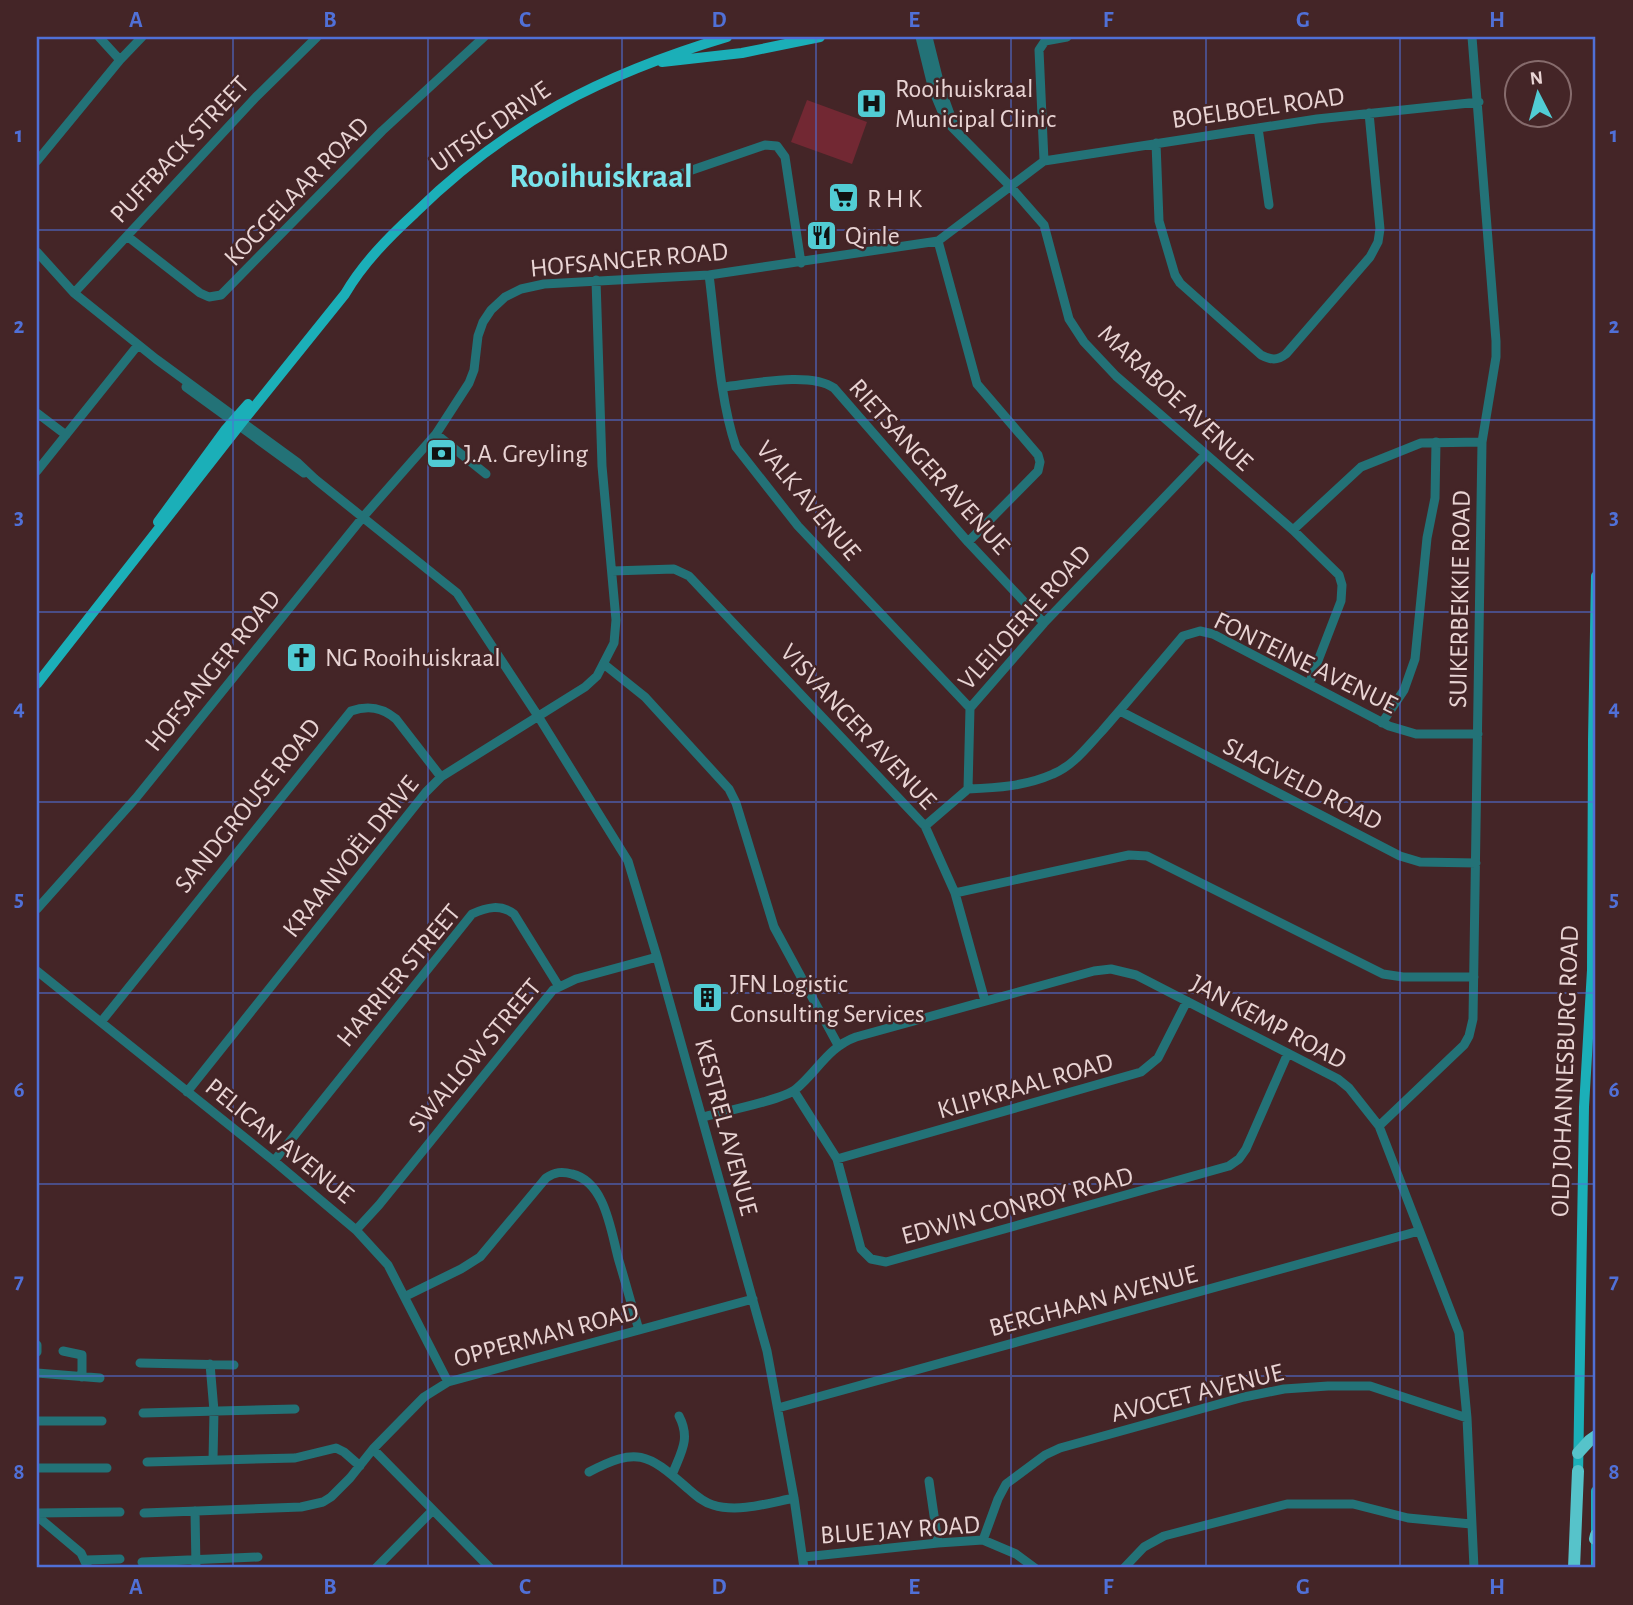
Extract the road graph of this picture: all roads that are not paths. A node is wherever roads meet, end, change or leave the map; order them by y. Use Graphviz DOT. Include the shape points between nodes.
graph roads {
  1 [pos="99,37"];
  2 [pos="142,37"];
  3 [pos="317,37"];
  4 [pos="484,37"];
  5 [pos="727,37"];
  6 [pos="820,37"];
  7 [pos="920,37"];
  8 [pos="928,37"];
  9 [pos="1067,37"];
  10 [pos="1472,37"];
  11 [pos="120,60"];
  12 [pos="641,65"];
  13 [pos="1479,102"];
  14 [pos="1369,113"];
  15 [pos="1258,128"];
  16 [pos="957,133"];
  17 [pos="1156,143"];
  18 [pos="37,161"];
  19 [pos="1044,161"];
  20 [pos="666,179"];
  21 [pos="1009,185"];
  22 [pos="1269,205"];
  23 [pos="127,236"];
  24 [pos="938,241"];
  25 [pos="37,252"];
  26 [pos="801,263"];
  27 [pos="709,275"];
  28 [pos="596,280"];
  29 [pos="74,293"];
  30 [pos="138,345"];
  31 [pos="723,387"];
  32 [pos="37,413"];
  33 [pos="237,421"];
  34 [pos="436,434"];
  35 [pos="66,435"];
  36 [pos="1436,442"];
  37 [pos="1482,442"];
  38 [pos="1205,455"];
  39 [pos="37,471"];
  40 [pos="486,474"];
  41 [pos="363,517"];
  42 [pos="1293,530"];
  43 [pos="968,542"];
  44 [pos="612,571"];
  45 [pos="1596,576"];
  46 [pos="1044,622"];
  47 [pos="604,665"];
  48 [pos="37,684"];
  49 [pos="1309,684"];
  50 [pos="970,708"];
  51 [pos="1120,711"];
  52 [pos="538,716"];
  53 [pos="1382,723"];
  54 [pos="1478,734"];
  55 [pos="442,777"];
  56 [pos="968,789"];
  57 [pos="925,826"];
  58 [pos="1476,863"];
  59 [pos="955,893"];
  60 [pos="37,909"];
  61 [pos="657,957"];
  62 [pos="37,971"];
  63 [pos="1475,977"];
  64 [pos="558,985"];
  65 [pos="985,1001"];
  66 [pos="1187,1002"];
  67 [pos="101,1022"];
  68 [pos="838,1045"];
  69 [pos="1287,1053"];
  70 [pos="187,1091"];
  71 [pos="794,1091"];
  72 [pos="703,1117"];
  73 [pos="1379,1126"];
  74 [pos="837,1159"];
  75 [pos="274,1161"];
  76 [pos="356,1230"];
  77 [pos="1419,1231"];
  78 [pos="406,1296"];
  79 [pos="753,1300"];
  80 [pos="639,1330"];
  81 [pos="37,1345"];
  82 [pos="62,1351"];
  83 [pos="37,1352"];
  84 [pos="140,1363"];
  85 [pos="210,1364"];
  86 [pos="234,1364"];
  87 [pos="37,1373"];
  88 [pos="82,1377"];
  89 [pos="100,1378"];
  90 [pos="448,1382"];
  91 [pos="778,1408"];
  92 [pos="295,1409"];
  93 [pos="214,1411"];
  94 [pos="143,1413"];
  95 [pos="680,1416"];
  96 [pos="1467,1418"];
  97 [pos="37,1421"];
  98 [pos="102,1421"];
  99 [pos="1596,1436"];
  100 [pos="373,1449"];
  101 [pos="1578,1453"];
  102 [pos="213,1460"];
  103 [pos="147,1462"];
  104 [pos="360,1466"];
  105 [pos="37,1468"];
  106 [pos="107,1468"];
  107 [pos="1578,1471"];
  108 [pos="589,1472"];
  109 [pos="672,1475"];
  110 [pos="929,1481"];
  111 [pos="1596,1491"];
  112 [pos="794,1498"];
  113 [pos="195,1511"];
  114 [pos="432,1511"];
  115 [pos="120,1512"];
  116 [pos="144,1513"];
  117 [pos="37,1515"];
  118 [pos="1471,1524"];
  119 [pos="1596,1537"];
  120 [pos="983,1541"];
  121 [pos="937,1543"];
  122 [pos="258,1557"];
  123 [pos="804,1557"];
  124 [pos="121,1559"];
  125 [pos="142,1562"];
  126 [pos="196,1563"];
  127 [pos="87,1564"];
  128 [pos="376,1568"];
  129 [pos="491,1568"];
  130 [pos="804,1568"];
  131 [pos="1035,1568"];
  132 [pos="1124,1568"];
  133 [pos="1474,1568"];
  134 [pos="1574,1568"];
  135 [pos="1580,1568"];
  136 [pos="1596,1568"];
  1 -- 11 [label="street"];
  2 -- 11 [label="street"];
  3 -- 23 [label="street, PUFFBACK STREET"];
  4 -- 23 [label="street, KOGGELAAR ROAD" via="382,131 221,296 200,293"];
  5 -- 12 [label="main road, UITSIG DRIVE"];
  6 -- 12 [label="main road, UITSIG DRIVE" via="742,53"];
  7 -- 16 [label="street, MARABOE AVENUE" via="933,90 946,121"];
  8 -- 16 [label="street, MARABOE AVENUE"];
  9 -- 19 [label="street" via="1042,43 1039,50"];
  10 -- 13 [label="street, SUIKERBEKKIE ROAD"];
  11 -- 18 [label="street"];
  12 -- 33 [label="main road, UITSIG DRIVE" via="551,108 467,164 342,289"];
  13 -- 14 [label="street, BOELBOEL ROAD"];
  13 -- 37 [label="street, SUIKERBEKKIE ROAD" via="1496,341"];
  14 -- 15 [label="street, BOELBOEL ROAD"];
  14 -- 17 [label="street" via="1378,242 1370,257 1278,359 1261,355 1178,280 1159,221"];
  15 -- 17 [label="street, BOELBOEL ROAD"];
  15 -- 22 [label="street"];
  16 -- 21 [label="street, MARABOE AVENUE"];
  17 -- 19 [label="street, BOELBOEL ROAD"];
  19 -- 21 [label="street, HOFSANGER ROAD"];
  20 -- 26 [label="street" via="765,145 777,146 785,157"];
  21 -- 24 [label="street, HOFSANGER ROAD"];
  21 -- 38 [label="street, MARABOE AVENUE" via="1046,230 1070,321 1084,342"];
  23 -- 29 [label="street, PUFFBACK STREET"];
  24 -- 26 [label="street, HOFSANGER ROAD"];
  24 -- 43 [label="street" via="977,384 1040,462 1038,471"];
  25 -- 29 [label="street, KESTREL AVENUE"];
  26 -- 27 [label="street, HOFSANGER ROAD"];
  27 -- 28 [label="street, HOFSANGER ROAD"];
  27 -- 31 [label="street, VALK AVENUE"];
  28 -- 34 [label="street, HOFSANGER ROAD" via="521,289 491,310 478,336 469,383"];
  28 -- 44 [label="street, KRAANVOËL DRIVE" via="602,466"];
  29 -- 30 [label="street, KESTREL AVENUE"];
  30 -- 33 [label="street, KESTREL AVENUE" via="183,385"];
  30 -- 35 [label="street"];
  31 -- 43 [label="street, RIETSANGER AVENUE" via="807,379 827,383"];
  31 -- 50 [label="street, VALK AVENUE" via="739,453 798,526"];
  32 -- 35 [label="street"];
  33 -- 41 [label="street, KESTREL AVENUE" via="298,463"];
  33 -- 48 [label="main road, UITSIG DRIVE" via="169,504 136,557"];
  34 -- 40 [label="street"];
  34 -- 41 [label="street, HOFSANGER ROAD"];
  35 -- 39 [label="street"];
  36 -- 37 [label="street"];
  36 -- 42 [label="street" via="1415,444 1360,467"];
  36 -- 53 [label="street" via="1435,498 1415,659 1404,690"];
  37 -- 54 [label="street, SUIKERBEKKIE ROAD"];
  38 -- 42 [label="street, MARABOE AVENUE"];
  38 -- 46 [label="street, VLEILOERIE ROAD"];
  41 -- 52 [label="street, KESTREL AVENUE" via="455,591"];
  41 -- 60 [label="street, HOFSANGER ROAD" via="136,798"];
  42 -- 49 [label="street, MARABOE AVENUE" via="1339,575 1342,586 1341,601"];
  43 -- 46 [label="street, RIETSANGER AVENUE"];
  44 -- 47 [label="street, KRAANVOËL DRIVE" via="615,632"];
  44 -- 57 [label="street, VISVANGER AVENUE" via="674,569 689,576"];
  45 -- 101 [label="main road, OLD JOHANNESBURG ROAD" via="1592,970 1584,1107"];
  46 -- 50 [label="street, VLEILOERIE ROAD"];
  47 -- 52 [label="street, KRAANVOËL DRIVE" via="585,687"];
  47 -- 68 [label="street" via="645,697 729,789 774,927"];
  49 -- 51 [label="street, FONTEINE AVENUE" via="1213,634 1192,632 1183,636"];
  49 -- 53 [label="street, FONTEINE AVENUE"];
  50 -- 56 [label="street, VLEILOERIE ROAD"];
  51 -- 56 [label="street, FONTEINE AVENUE" via="1081,754 1054,774 1008,787"];
  51 -- 58 [label="street, SLAGVELD ROAD" via="1401,856 1420,862"];
  52 -- 55 [label="street, KRAANVOËL DRIVE"];
  52 -- 61 [label="street, KESTREL AVENUE" via="628,861"];
  53 -- 54 [label="street, FONTEINE AVENUE" via="1416,734"];
  54 -- 58 [label="street, SUIKERBEKKIE ROAD"];
  55 -- 67 [label="street, SANDGROUSE ROAD" via="389,713 368,707 351,711"];
  55 -- 70 [label="street, KRAANVOËL DRIVE"];
  56 -- 57 [label="street"];
  57 -- 59 [label="street, VISVANGER AVENUE"];
  58 -- 63 [label="street, SUIKERBEKKIE ROAD"];
  59 -- 63 [label="street" via="1140,855 1374,971 1403,977"];
  59 -- 65 [label="street, VISVANGER AVENUE"];
  61 -- 64 [label="street, SWALLOW STREET"];
  61 -- 72 [label="street, KESTREL AVENUE"];
  62 -- 67 [label="street, PELICAN AVENUE"];
  63 -- 73 [label="street, SUIKERBEKKIE ROAD" via="1467,1041"];
  64 -- 75 [label="street, HARRIER STREET" via="514,914 494,907 472,914"];
  64 -- 76 [label="street, SWALLOW STREET"];
  65 -- 66 [label="street, JAN KEMP ROAD" via="1111,969 1136,975"];
  65 -- 68 [label="street, JAN KEMP ROAD"];
  66 -- 69 [label="street, JAN KEMP ROAD"];
  66 -- 74 [label="street, KLIPKRAAL ROAD" via="1158,1058 1141,1072"];
  67 -- 70 [label="street, PELICAN AVENUE"];
  68 -- 71 [label="street, JAN KEMP ROAD"];
  69 -- 73 [label="street, JAN KEMP ROAD" via="1345,1083"];
  69 -- 74 [label="street, EDWIN CONROY ROAD" via="1246,1149 1229,1166 891,1262 875,1261 861,1249"];
  70 -- 75 [label="street, PELICAN AVENUE"];
  71 -- 72 [label="street"];
  71 -- 74 [label="street, EDWIN CONROY ROAD"];
  72 -- 79 [label="street, KESTREL AVENUE"];
  73 -- 77 [label="street, JAN KEMP ROAD"];
  75 -- 76 [label="street, PELICAN AVENUE"];
  76 -- 78 [label="street, PELICAN AVENUE" via="388,1265"];
  77 -- 91 [label="street, BERGHAAN AVENUE"];
  77 -- 96 [label="street, JAN KEMP ROAD" via="1459,1333"];
  78 -- 80 [label="street" via="480,1257 546,1178 565,1172 587,1181 603,1204"];
  78 -- 90 [label="street, PELICAN AVENUE"];
  79 -- 80 [label="street, OPPERMAN ROAD"];
  79 -- 91 [label="street, KESTREL AVENUE"];
  80 -- 90 [label="street, OPPERMAN ROAD"];
  81 -- 83 [label="street"];
  82 -- 88 [label="street" via="82,1355"];
  84 -- 85 [label="street"];
  85 -- 86 [label="street"];
  85 -- 93 [label="street"];
  87 -- 88 [label="street"];
  88 -- 89 [label="street"];
  90 -- 100 [label="street, OPPERMAN ROAD" via="424,1397"];
  91 -- 112 [label="street, KESTREL AVENUE"];
  92 -- 93 [label="street"];
  93 -- 94 [label="street"];
  93 -- 102 [label="street"];
  95 -- 109 [label="street" via="685,1438"];
  96 -- 118 [label="street, JAN KEMP ROAD"];
  96 -- 120 [label="street, AVOCET AVENUE" via="1370,1386 1284,1389 1244,1397 1045,1455 1006,1484"];
  97 -- 98 [label="street"];
  99 -- 101 [label="highway"];
  100 -- 104 [label="street, OPPERMAN ROAD"];
  100 -- 114 [label="street"];
  101 -- 107 [label="main road, OLD JOHANNESBURG ROAD"];
  102 -- 103 [label="street"];
  102 -- 104 [label="street" via="295,1458 335,1448"];
  104 -- 113 [label="street, OPPERMAN ROAD" via="331,1497 316,1504"];
  105 -- 106 [label="street"];
  107 -- 134 [label="highway"];
  107 -- 135 [label="main road, OLD JOHANNESBURG ROAD"];
  108 -- 109 [label="street" via="635,1457 653,1460"];
  109 -- 112 [label="street" via="715,1506 743,1507"];
  110 -- 121 [label="street"];
  111 -- 119 [label="main road"];
  112 -- 123 [label="street, KESTREL AVENUE"];
  113 -- 116 [label="street, OPPERMAN ROAD"];
  113 -- 126 [label="street"];
  114 -- 128 [label="street"];
  114 -- 129 [label="street"];
  115 -- 117 [label="street"];
  117 -- 127 [label="street"];
  118 -- 132 [label="street" via="1408,1518 1353,1504 1287,1504 1164,1536 1144,1547"];
  118 -- 133 [label="street, JAN KEMP ROAD"];
  119 -- 136 [label="main road"];
  120 -- 121 [label="street, BLUE JAY ROAD"];
  120 -- 131 [label="street, BLUE JAY ROAD" via="1016,1553"];
  121 -- 123 [label="street, BLUE JAY ROAD"];
  122 -- 126 [label="street"];
  123 -- 130 [label="street, KESTREL AVENUE"];
  124 -- 127 [label="street"];
  125 -- 126 [label="street"];
}
